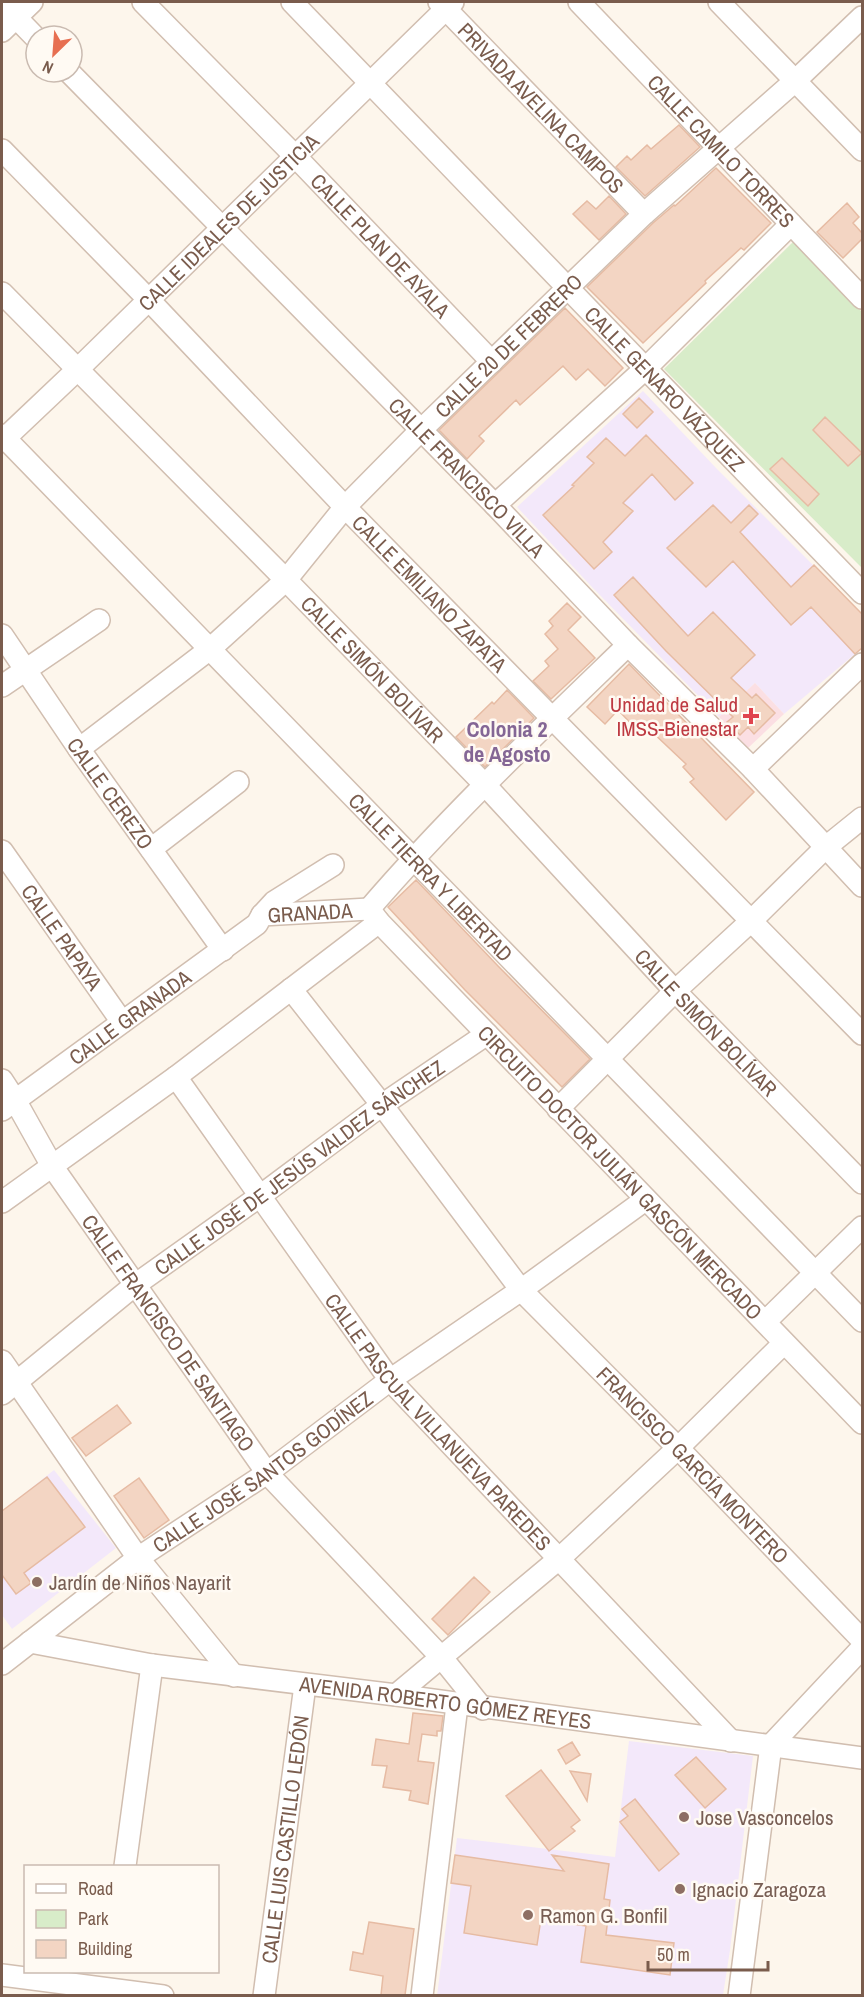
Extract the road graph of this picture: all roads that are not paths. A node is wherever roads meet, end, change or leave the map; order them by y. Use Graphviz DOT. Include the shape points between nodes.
graph roads {
  1 [pos="32,2"];
  2 [pos="143,2"];
  3 [pos="292,2"];
  4 [pos="579,2"];
  5 [pos="719,2"];
  6 [pos="446,4"];
  7 [pos="6,17"];
  8 [pos="862,17"];
  9 [pos="24,30"];
  10 [pos="795,81"];
  11 [pos="372,82"];
  12 [pos="81,84"];
  13 [pos="719,147"];
  14 [pos="2,150"];
  15 [pos="862,150"];
  16 [pos="295,156"];
  17 [pos="644,214"];
  18 [pos="791,224"];
  19 [pos="222,229"];
  20 [pos="568,286"];
  21 [pos="2,293"];
  22 [pos="862,298"];
  23 [pos="149,300"];
  24 [pos="492,362"];
  25 [pos="646,368"];
  26 [pos="77,370"];
  27 [pos="421,430"];
  28 [pos="3,438"];
  29 [pos="495,504"];
  30 [pos="345,507"];
  31 [pos="286,580"];
  32 [pos="862,593"];
  33 [pos="99,620"];
  34 [pos="2,635"];
  35 [pos="628,645"];
  36 [pos="210,649"];
  37 [pos="862,664"];
  38 [pos="26,669"];
  39 [pos="2,686"];
  40 [pos="553,717"];
  41 [pos="80,749"];
  42 [pos="753,769"];
  43 [pos="238,782"];
  44 [pos="485,785"];
  45 [pos="862,818"];
  46 [pos="826,847"];
  47 [pos="151,849"];
  48 [pos="2,851"];
  49 [pos="413,858"];
  50 [pos="333,866"];
  51 [pos="862,886"];
  52 [pos="374,916"];
  53 [pos="259,920"];
  54 [pos="752,921"];
  55 [pos="223,950"];
  56 [pos="291,989"];
  57 [pos="675,991"];
  58 [pos="122,1023"];
  59 [pos="487,1034"];
  60 [pos="862,1034"];
  61 [pos="607,1058"];
  62 [pos="176,1077"];
  63 [pos="2,1080"];
  64 [pos="8,1105"];
  65 [pos="382,1105"];
  66 [pos="558,1109"];
  67 [pos="52,1166"];
  68 [pos="862,1183"];
  69 [pos="260,1196"];
  70 [pos="645,1200"];
  71 [pos="2,1202"];
  72 [pos="862,1227"];
  73 [pos="815,1273"];
  74 [pos="135,1285"];
  75 [pos="521,1290"];
  76 [pos="862,1321"];
  77 [pos="765,1322"];
  78 [pos="784,1343"];
  79 [pos="2,1361"];
  80 [pos="390,1380"];
  81 [pos="9,1388"];
  82 [pos="862,1423"];
  83 [pos="678,1448"];
  84 [pos="267,1473"];
  85 [pos="138,1558"];
  86 [pos="560,1558"];
  87 [pos="862,1640"];
  88 [pos="30,1642"];
  89 [pos="862,1648"];
  90 [pos="5,1653"];
  91 [pos="442,1658"];
  92 [pos="152,1665"];
  93 [pos="234,1676"];
  94 [pos="305,1685"];
  95 [pos="396,1695"];
  96 [pos="457,1705"];
  97 [pos="483,1708"];
  98 [pos="731,1741"];
  99 [pos="771,1745"];
  100 [pos="862,1758"];
  101 [pos="125,1865"];
  102 [pos="2,1975"];
  103 [pos="110,1985"];
  104 [pos="163,1995"];
  105 [pos="264,1995"];
  106 [pos="422,1995"];
  107 [pos="739,1995"];
  1 -- 7 [label="street"];
  2 -- 16 [label="street, CALLE PLAN DE AYALA"];
  3 -- 11 [label="street, CALLE GENARO VÁZQUEZ"];
  4 -- 13 [label="street, CALLE CAMILO TORRES"];
  5 -- 10 [label="street"];
  6 -- 11 [label="street, CALLE IDEALES DE JUSTICIA"];
  6 -- 17 [label="street, PRIVADA AVELINA CAMPOS"];
  7 -- 9 [label="street"];
  8 -- 10 [label="street, CALLE 20 DE FEBRERO"];
  10 -- 13 [label="street, CALLE 20 DE FEBRERO"];
  10 -- 15 [label="street"];
  11 -- 16 [label="street, CALLE IDEALES DE JUSTICIA"];
  11 -- 20 [label="street, CALLE GENARO VÁZQUEZ"];
  12 -- 19 [label="street, CALLE FRANCISCO VILLA"];
  13 -- 17 [label="street, CALLE 20 DE FEBRERO"];
  13 -- 18 [label="street, CALLE CAMILO TORRES"];
  14 -- 23 [label="street, CALLE EMILIANO ZAPATA"];
  16 -- 19 [label="street, CALLE IDEALES DE JUSTICIA"];
  16 -- 24 [label="street, CALLE PLAN DE AYALA"];
  17 -- 20 [label="street, CALLE 20 DE FEBRERO"];
  18 -- 22 [label="street, CALLE CAMILO TORRES"];
  18 -- 25 [label="street"];
  19 -- 23 [label="street, CALLE IDEALES DE JUSTICIA"];
  19 -- 27 [label="street, CALLE FRANCISCO VILLA"];
  20 -- 24 [label="street, CALLE 20 DE FEBRERO"];
  20 -- 25 [label="street, CALLE GENARO VÁZQUEZ"];
  21 -- 26 [label="street, CALLE SIMÓN BOLÍVAR"];
  23 -- 26 [label="street, CALLE IDEALES DE JUSTICIA"];
  23 -- 30 [label="street, CALLE EMILIANO ZAPATA"];
  24 -- 27 [label="street, CALLE 20 DE FEBRERO"];
  25 -- 29 [label="street"];
  25 -- 32 [label="street, CALLE GENARO VÁZQUEZ"];
  26 -- 28 [label="street, CALLE IDEALES DE JUSTICIA"];
  26 -- 31 [label="street, CALLE SIMÓN BOLÍVAR"];
  27 -- 29 [label="street, CALLE FRANCISCO VILLA"];
  27 -- 30 [label="street, CALLE 20 DE FEBRERO"];
  28 -- 36 [label="street, CALLE TIERRA Y LIBERTAD"];
  29 -- 35 [label="street, CALLE FRANCISCO VILLA"];
  30 -- 31 [label="street, CALLE 20 DE FEBRERO"];
  30 -- 40 [label="street, CALLE EMILIANO ZAPATA"];
  31 -- 36 [label="street, CALLE 20 DE FEBRERO"];
  31 -- 44 [label="street, CALLE SIMÓN BOLÍVAR"];
  33 -- 38 [label="street"];
  34 -- 38 [label="street, CALLE CEREZO"];
  35 -- 40 [label="street"];
  35 -- 42 [label="street, CALLE FRANCISCO VILLA"];
  36 -- 41 [label="street, CALLE 20 DE FEBRERO"];
  36 -- 49 [label="street, CALLE TIERRA Y LIBERTAD"];
  37 -- 42 [label="street"];
  38 -- 39 [label="street"];
  38 -- 41 [label="street, CALLE CEREZO"];
  40 -- 44 [label="street"];
  40 -- 54 [label="street, CALLE EMILIANO ZAPATA"];
  41 -- 47 [label="street, CALLE CEREZO"];
  42 -- 46 [label="street, CALLE FRANCISCO VILLA"];
  43 -- 47 [label="street"];
  44 -- 49 [label="street"];
  44 -- 57 [label="street, CALLE SIMÓN BOLÍVAR"];
  45 -- 46 [label="street"];
  46 -- 51 [label="street, CALLE FRANCISCO VILLA"];
  46 -- 54 [label="street"];
  47 -- 55 [label="street, CALLE CEREZO"];
  48 -- 58 [label="street, CALLE PAPAYA"];
  49 -- 52 [label="street"];
  49 -- 61 [label="street, CALLE TIERRA Y LIBERTAD"];
  50 -- 53 [label="street, CALLE GRANADA" via="274,902"];
  52 -- 53 [label="street, GRANADA"];
  52 -- 56 [label="street"];
  52 -- 59 [label="street, CIRCUITO DOCTOR JULIÁN GASCÓN MERCADO"];
  53 -- 55 [label="street, CALLE GRANADA"];
  54 -- 57 [label="street"];
  54 -- 60 [label="street, CALLE EMILIANO ZAPATA"];
  55 -- 58 [label="street, CALLE GRANADA"];
  56 -- 62 [label="street"];
  56 -- 65 [label="street, FRANCISCO GARCÍA MONTERO"];
  57 -- 61 [label="street"];
  57 -- 68 [label="street, CALLE SIMÓN BOLÍVAR"];
  58 -- 64 [label="street, CALLE GRANADA"];
  59 -- 65 [label="street, CALLE JOSÉ DE JESÚS VALDEZ SÁNCHEZ"];
  59 -- 66 [label="street, CIRCUITO DOCTOR JULIÁN GASCÓN MERCADO"];
  61 -- 66 [label="street"];
  61 -- 73 [label="street, CALLE TIERRA Y LIBERTAD"];
  62 -- 67 [label="street"];
  62 -- 69 [label="street, CALLE PASCUAL VILLANUEVA PAREDES"];
  63 -- 64 [label="street, CALLE FRANCISCO DE SANTIAGO"];
  64 -- 67 [label="street, CALLE FRANCISCO DE SANTIAGO"];
  65 -- 69 [label="street, CALLE JOSÉ DE JESÚS VALDEZ SÁNCHEZ"];
  65 -- 75 [label="street, FRANCISCO GARCÍA MONTERO"];
  66 -- 70 [label="street, CIRCUITO DOCTOR JULIÁN GASCÓN MERCADO"];
  67 -- 71 [label="street"];
  67 -- 74 [label="street, CALLE FRANCISCO DE SANTIAGO"];
  69 -- 74 [label="street, CALLE JOSÉ DE JESÚS VALDEZ SÁNCHEZ"];
  69 -- 80 [label="street, CALLE PASCUAL VILLANUEVA PAREDES"];
  70 -- 75 [label="street, CALLE JOSÉ SANTOS GODÍNEZ"];
  70 -- 77 [label="street, CIRCUITO DOCTOR JULIÁN GASCÓN MERCADO"];
  72 -- 73 [label="street"];
  73 -- 76 [label="street, CALLE TIERRA Y LIBERTAD"];
  73 -- 77 [label="street"];
  74 -- 81 [label="street, CALLE JOSÉ DE JESÚS VALDEZ SÁNCHEZ"];
  74 -- 84 [label="street, CALLE FRANCISCO DE SANTIAGO"];
  75 -- 80 [label="street, CALLE JOSÉ SANTOS GODÍNEZ"];
  75 -- 83 [label="street, FRANCISCO GARCÍA MONTERO"];
  77 -- 78 [label="street, CIRCUITO DOCTOR JULIÁN GASCÓN MERCADO"];
  78 -- 82 [label="street, CIRCUITO DOCTOR JULIÁN GASCÓN MERCADO"];
  78 -- 83 [label="street"];
  79 -- 81 [label="street"];
  80 -- 84 [label="street, CALLE JOSÉ SANTOS GODÍNEZ"];
  80 -- 86 [label="street, CALLE PASCUAL VILLANUEVA PAREDES"];
  81 -- 85 [label="street"];
  83 -- 86 [label="street"];
  83 -- 87 [label="street, FRANCISCO GARCÍA MONTERO"];
  84 -- 85 [label="street, CALLE JOSÉ SANTOS GODÍNEZ"];
  84 -- 91 [label="street, CALLE FRANCISCO DE SANTIAGO"];
  85 -- 88 [label="street, CALLE JOSÉ SANTOS GODÍNEZ"];
  85 -- 93 [label="street"];
  86 -- 91 [label="street"];
  86 -- 98 [label="street, CALLE PASCUAL VILLANUEVA PAREDES"];
  88 -- 90 [label="street, CALLE JOSÉ SANTOS GODÍNEZ"];
  88 -- 92 [label="street, AVENIDA ROBERTO GÓMEZ REYES"];
  89 -- 99 [label="street"];
  91 -- 95 [label="street"];
  91 -- 97 [label="street, CALLE FRANCISCO DE SANTIAGO"];
  92 -- 93 [label="street, AVENIDA ROBERTO GÓMEZ REYES"];
  92 -- 101 [label="street"];
  93 -- 94 [label="street, AVENIDA ROBERTO GÓMEZ REYES"];
  94 -- 95 [label="street, AVENIDA ROBERTO GÓMEZ REYES"];
  94 -- 105 [label="street, CALLE LUIS CASTILLO LEDÓN"];
  95 -- 96 [label="street, AVENIDA ROBERTO GÓMEZ REYES"];
  96 -- 97 [label="street, AVENIDA ROBERTO GÓMEZ REYES"];
  96 -- 106 [label="street"];
  97 -- 98 [label="street, AVENIDA ROBERTO GÓMEZ REYES"];
  98 -- 99 [label="street, AVENIDA ROBERTO GÓMEZ REYES"];
  99 -- 100 [label="street, AVENIDA ROBERTO GÓMEZ REYES"];
  99 -- 107 [label="street"];
  102 -- 103 [label="street"];
  103 -- 104 [label="street"];
}
